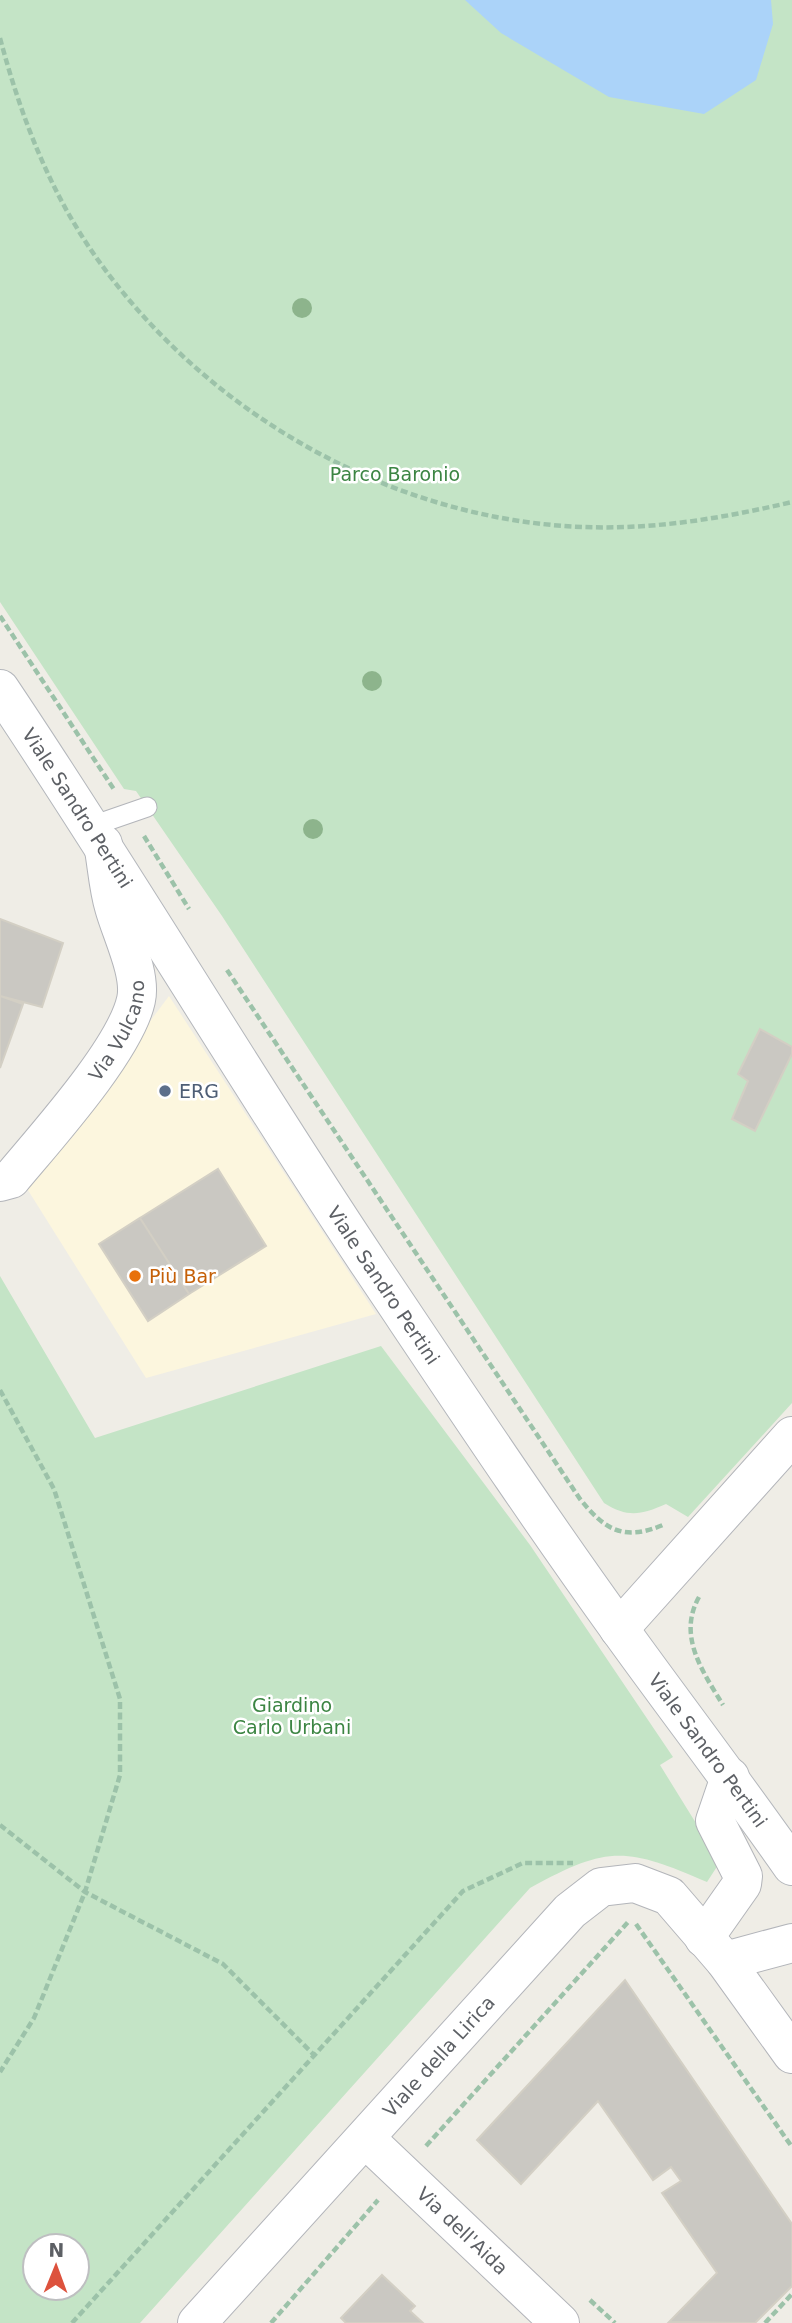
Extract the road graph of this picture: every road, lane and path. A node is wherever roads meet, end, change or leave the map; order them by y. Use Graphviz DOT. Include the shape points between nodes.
graph roads {
  1 [pos="0,38"];
  2 [pos="792,502"];
  3 [pos="0,616"];
  4 [pos="0,689"];
  5 [pos="138,810"];
  6 [pos="97,834"];
  7 [pos="194,918"];
  8 [pos="224,965"];
  9 [pos="0,1182"];
  10 [pos="0,1390"];
  11 [pos="792,1436"];
  12 [pos="663,1525"];
  13 [pos="701,1595"];
  14 [pos="619,1629"];
  15 [pos="728,1712"];
  16 [pos="730,1777"];
  17 [pos="0,1825"];
  18 [pos="792,1866"];
  19 [pos="580,1867"];
  20 [pos="85,1892"];
  21 [pos="792,1943"];
  22 [pos="715,1950"];
  23 [pos="313,2054"];
  24 [pos="792,2054"];
  25 [pos="0,2072"];
  26 [pos="366,2139"];
  27 [pos="792,2147"];
  28 [pos="403,2172"];
  29 [pos="792,2294"];
  30 [pos="72,2323"];
  31 [pos="197,2323"];
  32 [pos="271,2323"];
  33 [pos="560,2323"];
  34 [pos="765,2323"];
  1 -- 2 [label="path" via="18,104 52,184 97,259 152,327 217,387 289,437 366,477 426,498 536,523 623,528 698,522"];
  3 -- 5 [label="path"];
  4 -- 6 [label="street, Viale Sandro Pertini"];
  5 -- 6 [label="lane"];
  5 -- 7 [label="path"];
  6 -- 9 [label="street, Via Vulcano" via="132,962 137,999 119,1039 66,1112 11,1179"];
  6 -- 14 [label="street, Viale Sandro Pertini" via="369,1262"];
  8 -- 12 [label="path" via="580,1499 593,1515 621,1532 635,1535"];
  10 -- 20 [label="path" via="54,1489 120,1699 120,1775"];
  11 -- 14 [label="street"];
  13 -- 15 [label="path" via="691,1617 692,1643 706,1678"];
  14 -- 16 [label="street, Viale Sandro Pertini"];
  16 -- 18 [label="street, Viale Sandro Pertini"];
  16 -- 22 [label="street" via="715,1821 743,1876"];
  17 -- 20 [label="path"];
  19 -- 23 [label="path" via="576,1863 523,1863 463,1891"];
  20 -- 23 [label="path" via="223,1964"];
  20 -- 25 [label="path" via="34,2018"];
  21 -- 22 [label="street"];
  22 -- 24 [label="street, Viale della Lirica"];
  22 -- 26 [label="street, Viale della Lirica" via="669,1896 635,1883 601,1887 570,1910"];
  23 -- 30 [label="path"];
  26 -- 28 [label="street, Via dell'Aida"];
  26 -- 31 [label="street, Viale della Lirica"];
  27 -- 28 [label="path" via="632,1918"];
  28 -- 32 [label="path"];
  28 -- 33 [label="street, Via dell'Aida"];
  29 -- 34 [label="path"];
}
